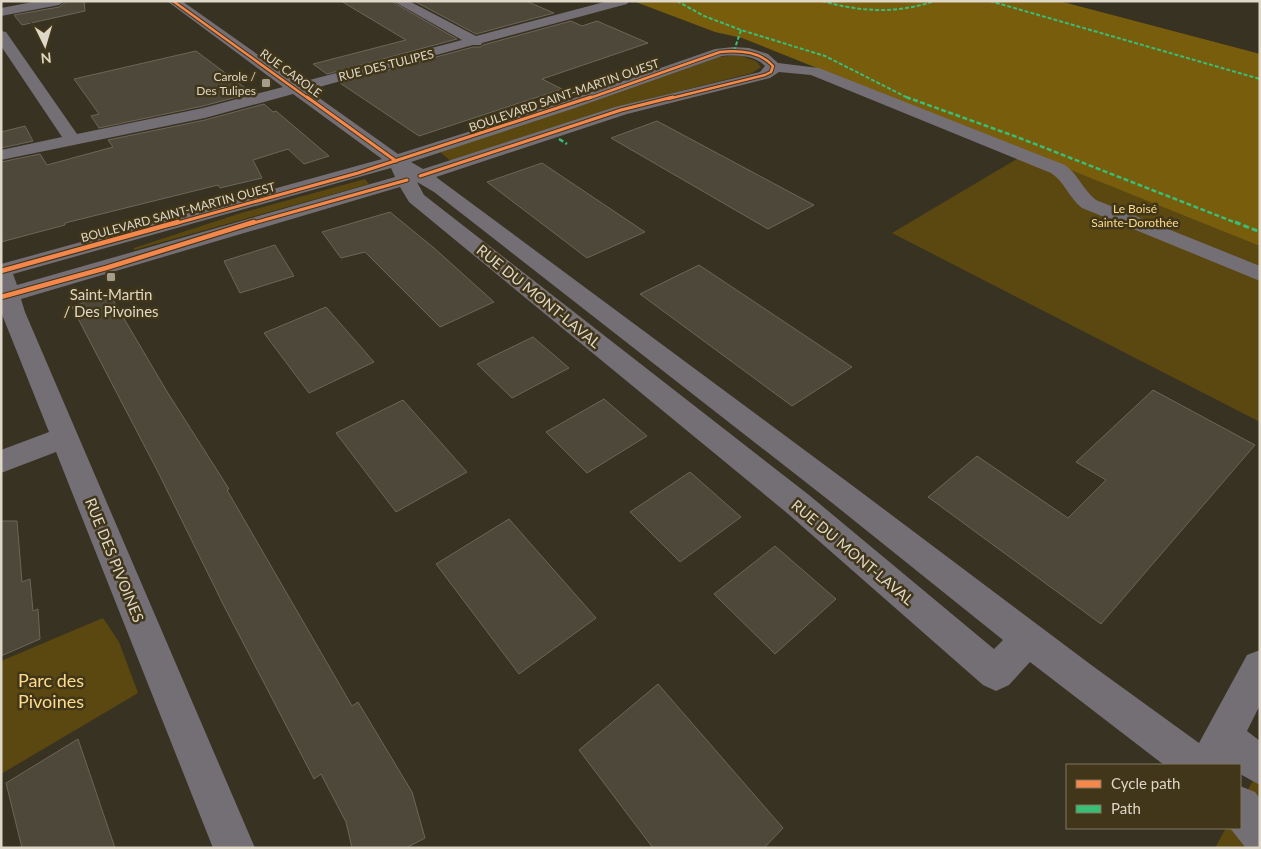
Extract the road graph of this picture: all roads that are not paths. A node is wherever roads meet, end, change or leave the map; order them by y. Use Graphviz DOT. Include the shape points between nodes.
graph roads {
  1 [pos="59,1"];
  2 [pos="173,1"];
  3 [pos="399,1"];
  4 [pos="623,1"];
  5 [pos="568,5"];
  6 [pos="1,12"];
  7 [pos="585,12"];
  8 [pos="1,35"];
  9 [pos="476,42"];
  10 [pos="773,67"];
  11 [pos="296,88"];
  12 [pos="73,141"];
  13 [pos="1,155"];
  14 [pos="408,172"];
  15 [pos="1260,274"];
  16 [pos="3,284"];
  17 [pos="64,437"];
  18 [pos="1,462"];
  19 [pos="948,577"];
  20 [pos="919,608"];
  21 [pos="1028,639"];
  22 [pos="1260,667"];
  23 [pos="1217,751"];
  24 [pos="1195,764"];
  25 [pos="1260,765"];
  26 [pos="1241,808"];
  27 [pos="1260,832"];
  28 [pos="234,848"];
  1 -- 6 [label="street"];
  2 -- 11 [label="street, RUE CAROLE"];
  3 -- 9 [label="street"];
  4 -- 7 [label="street, RUE DES TULIPES"];
  5 -- 7 [label="street"];
  7 -- 9 [label="street, RUE DES TULIPES"];
  8 -- 12 [label="street"];
  9 -- 11 [label="street, RUE DES TULIPES"];
  10 -- 14 [label="street, BOULEVARD SAINT-MARTIN OUEST" via="764,75 621,110"];
  10 -- 14 [label="street, BOULEVARD SAINT-MARTIN OUEST" via="768,60 753,54 720,52"];
  10 -- 15 [label="street" via="814,71 1058,169 1070,179 1080,198 1089,204"];
  11 -- 12 [label="street, RUE DES TULIPES" via="205,113"];
  11 -- 14 [label="street, RUE CAROLE"];
  12 -- 13 [label="street, RUE DES TULIPES"];
  14 -- 16 [label="street, BOULEVARD SAINT-MARTIN OUEST" via="106,268"];
  14 -- 19 [label="street, RUE DU MONT-LAVAL" via="441,188"];
  14 -- 20 [label="street, RUE DU MONT-LAVAL" via="416,198 798,504"];
  16 -- 17 [label="street, RUE DES PIVOINES"];
  17 -- 18 [label="street"];
  17 -- 28 [label="street, RUE DES PIVOINES"];
  19 -- 20 [label="street, RUE DU MONT-LAVAL"];
  19 -- 21 [label="street"];
  20 -- 21 [label="street" via="996,673"];
  21 -- 24 [label="street"];
  22 -- 23 [label="street"];
  23 -- 25 [label="street"];
  26 -- 27 [label="street"];
}
